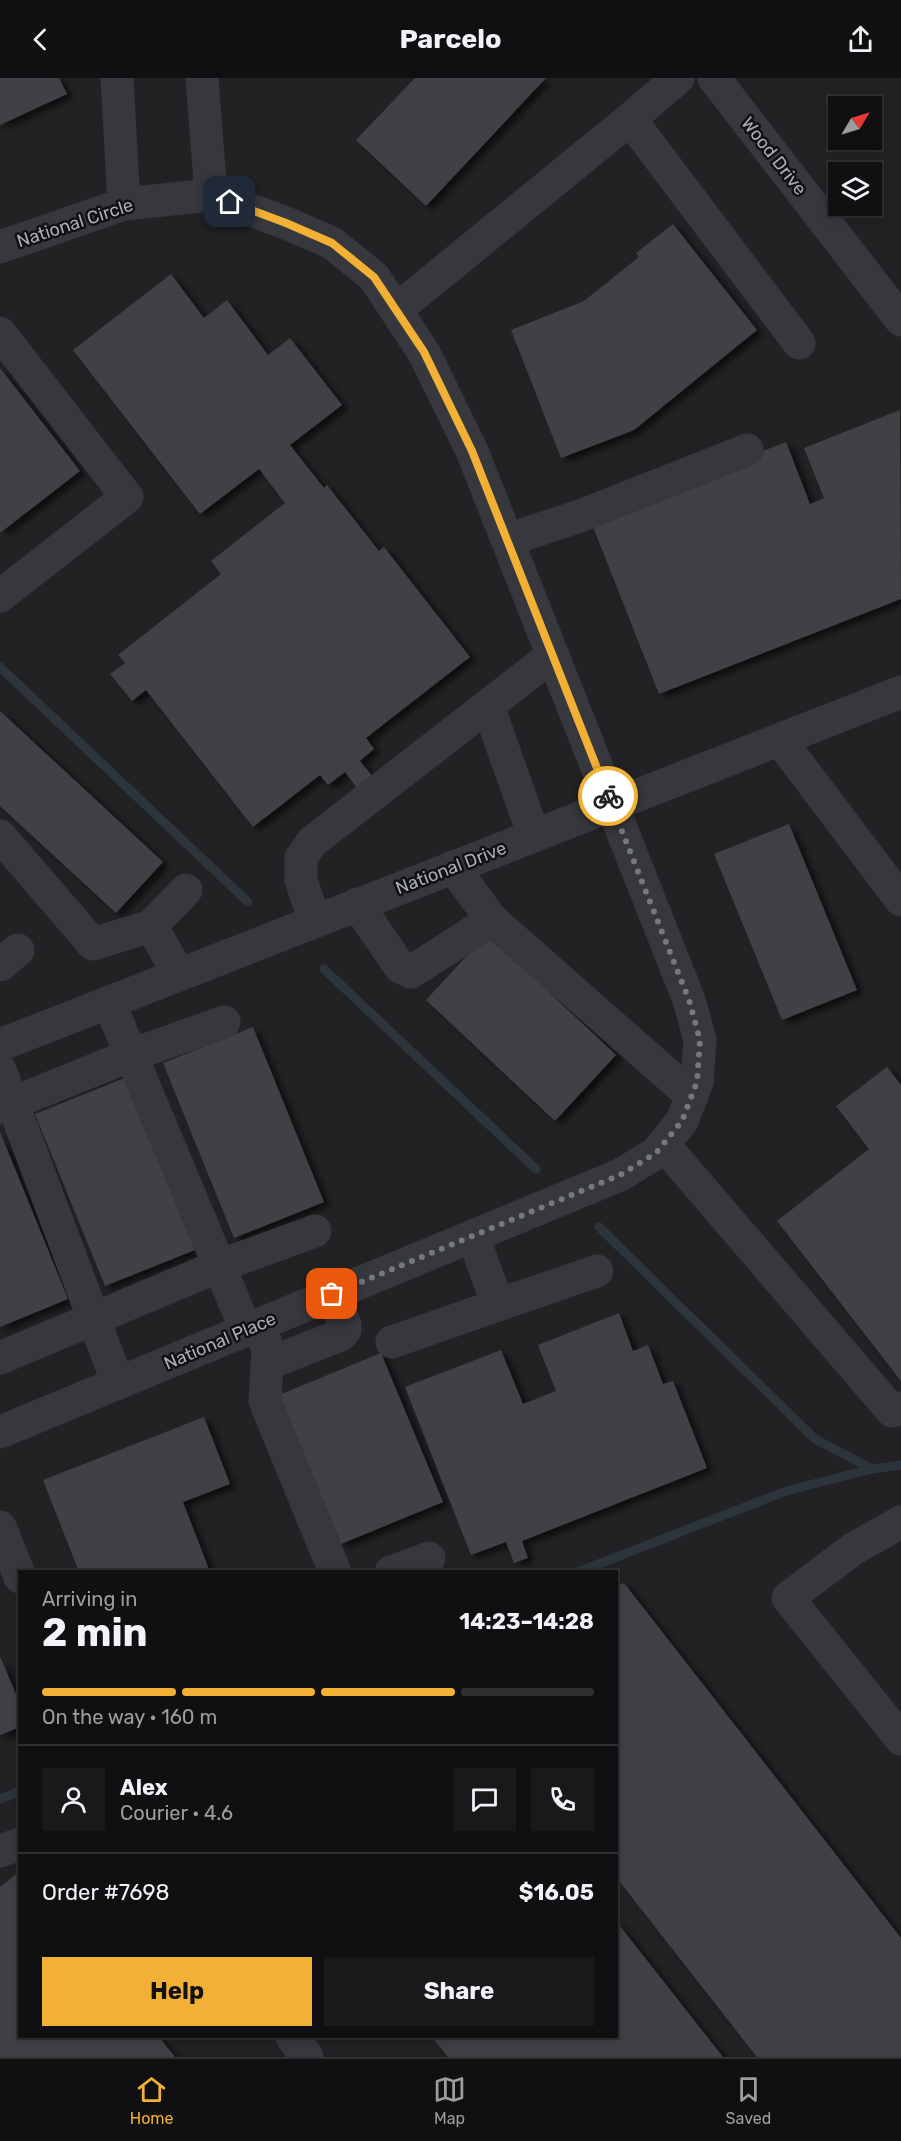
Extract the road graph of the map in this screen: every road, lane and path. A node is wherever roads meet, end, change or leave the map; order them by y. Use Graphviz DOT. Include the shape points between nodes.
graph roads {
  1 [pos="117,78"];
  2 [pos="202,78"];
  3 [pos="678,78"];
  4 [pos="714,78"];
  5 [pos="630,120"];
  6 [pos="211,195"];
  7 [pos="123,204"];
  8 [pos="3,238"];
  9 [pos="891,286"];
  10 [pos="396,310"];
  11 [pos="901,320"];
  12 [pos="0,333"];
  13 [pos="799,343"];
  14 [pos="747,450"];
  15 [pos="507,540"];
  16 [pos="0,596"];
  17 [pos="553,655"];
  18 [pos="901,692"];
  19 [pos="488,706"];
  20 [pos="780,740"];
  21 [pos="612,806"];
  22 [pos="0,836"];
  23 [pos="534,836"];
  24 [pos="453,867"];
  25 [pos="186,890"];
  26 [pos="901,900"];
  27 [pos="357,904"];
  28 [pos="492,920"];
  29 [pos="314,921"];
  30 [pos="151,926"];
  31 [pos="179,974"];
  32 [pos="109,1002"];
  33 [pos="224,1022"];
  34 [pos="0,1045"];
  35 [pos="131,1055"];
  36 [pos="0,1070"];
  37 [pos="692,1096"];
  38 [pos="6,1106"];
  39 [pos="663,1144"];
  40 [pos="315,1231"];
  41 [pos="473,1236"];
  42 [pos="219,1266"];
  43 [pos="597,1271"];
  44 [pos="332,1294"];
  45 [pos="498,1305"];
  46 [pos="94,1318"];
  47 [pos="252,1328"];
  48 [pos="392,1342"];
  49 [pos="0,1358"];
  50 [pos="267,1364"];
  51 [pos="118,1383"];
  52 [pos="901,1408"];
  53 [pos="0,1432"];
  54 [pos="901,1522"];
  55 [pos="0,1527"];
  56 [pos="429,1558"];
  57 [pos="334,1570"];
  58 [pos="396,1570"];
  59 [pos="18,1572"];
  60 [pos="901,1739"];
  61 [pos="18,1845"];
  62 [pos="0,1851"];
  63 [pos="293,2038"];
  64 [pos="307,2057"];
  1 -- 7 [label="street"];
  2 -- 6 [label="street"];
  3 -- 5 [label="street"];
  4 -- 9 [label="street, Wood Drive"];
  5 -- 10 [label="street"];
  5 -- 13 [label="street"];
  6 -- 7 [label="street, National Circle"];
  6 -- 10 [label="street, National Circle" via="332,243 374,277"];
  7 -- 8 [label="street, National Circle"];
  9 -- 11 [label="street, Wood Drive"];
  10 -- 15 [label="street, National Circle" via="429,362 472,451"];
  12 -- 16 [label="street" via="127,496"];
  14 -- 15 [label="street" via="580,516"];
  15 -- 17 [label="street, National Circle"];
  17 -- 19 [label="street"];
  17 -- 21 [label="street, National Circle"];
  18 -- 20 [label="street, National Drive"];
  19 -- 23 [label="street"];
  19 -- 29 [label="street" via="312,843 301,858 301,880"];
  20 -- 21 [label="street, National Drive"];
  20 -- 26 [label="street"];
  21 -- 23 [label="street, National Drive"];
  21 -- 37 [label="street, National Place" via="689,1000 700,1040"];
  22 -- 30 [label="street" via="93,944"];
  23 -- 24 [label="street, National Drive"];
  24 -- 27 [label="street, National Drive"];
  24 -- 28 [label="street"];
  25 -- 30 [label="street"];
  27 -- 28 [label="street" via="400,968 411,972"];
  27 -- 29 [label="street, National Drive"];
  28 -- 37 [label="street"];
  29 -- 31 [label="street, National Drive"];
  30 -- 31 [label="street"];
  31 -- 32 [label="street, National Drive"];
  32 -- 34 [label="street, National Drive"];
  32 -- 35 [label="street"];
  33 -- 35 [label="street"];
  35 -- 38 [label="street"];
  35 -- 42 [label="street"];
  36 -- 38 [label="street"];
  37 -- 39 [label="street, National Place" via="682,1121"];
  38 -- 46 [label="street"];
  39 -- 41 [label="street, National Place" via="656,1153 620,1175"];
  39 -- 52 [label="street" via="892,1411"];
  40 -- 42 [label="street"];
  41 -- 44 [label="street, National Place"];
  41 -- 45 [label="street"];
  42 -- 46 [label="street"];
  42 -- 47 [label="street"];
  43 -- 45 [label="street"];
  44 -- 47 [label="street, National Place"];
  44 -- 50 [label="street" via="345,1325 341,1335"];
  45 -- 48 [label="street"];
  46 -- 49 [label="street"];
  46 -- 51 [label="street"];
  47 -- 50 [label="street" via="268,1349"];
  47 -- 51 [label="street, National Place"];
  50 -- 57 [label="street" via="265,1401"];
  51 -- 53 [label="street, National Place"];
  54 -- 60 [label="street" via="853,1549 788,1598"];
  55 -- 59 [label="street"];
  56 -- 58 [label="street"];
  61 -- 62 [label="street"];
  63 -- 64 [label="street"];
}
